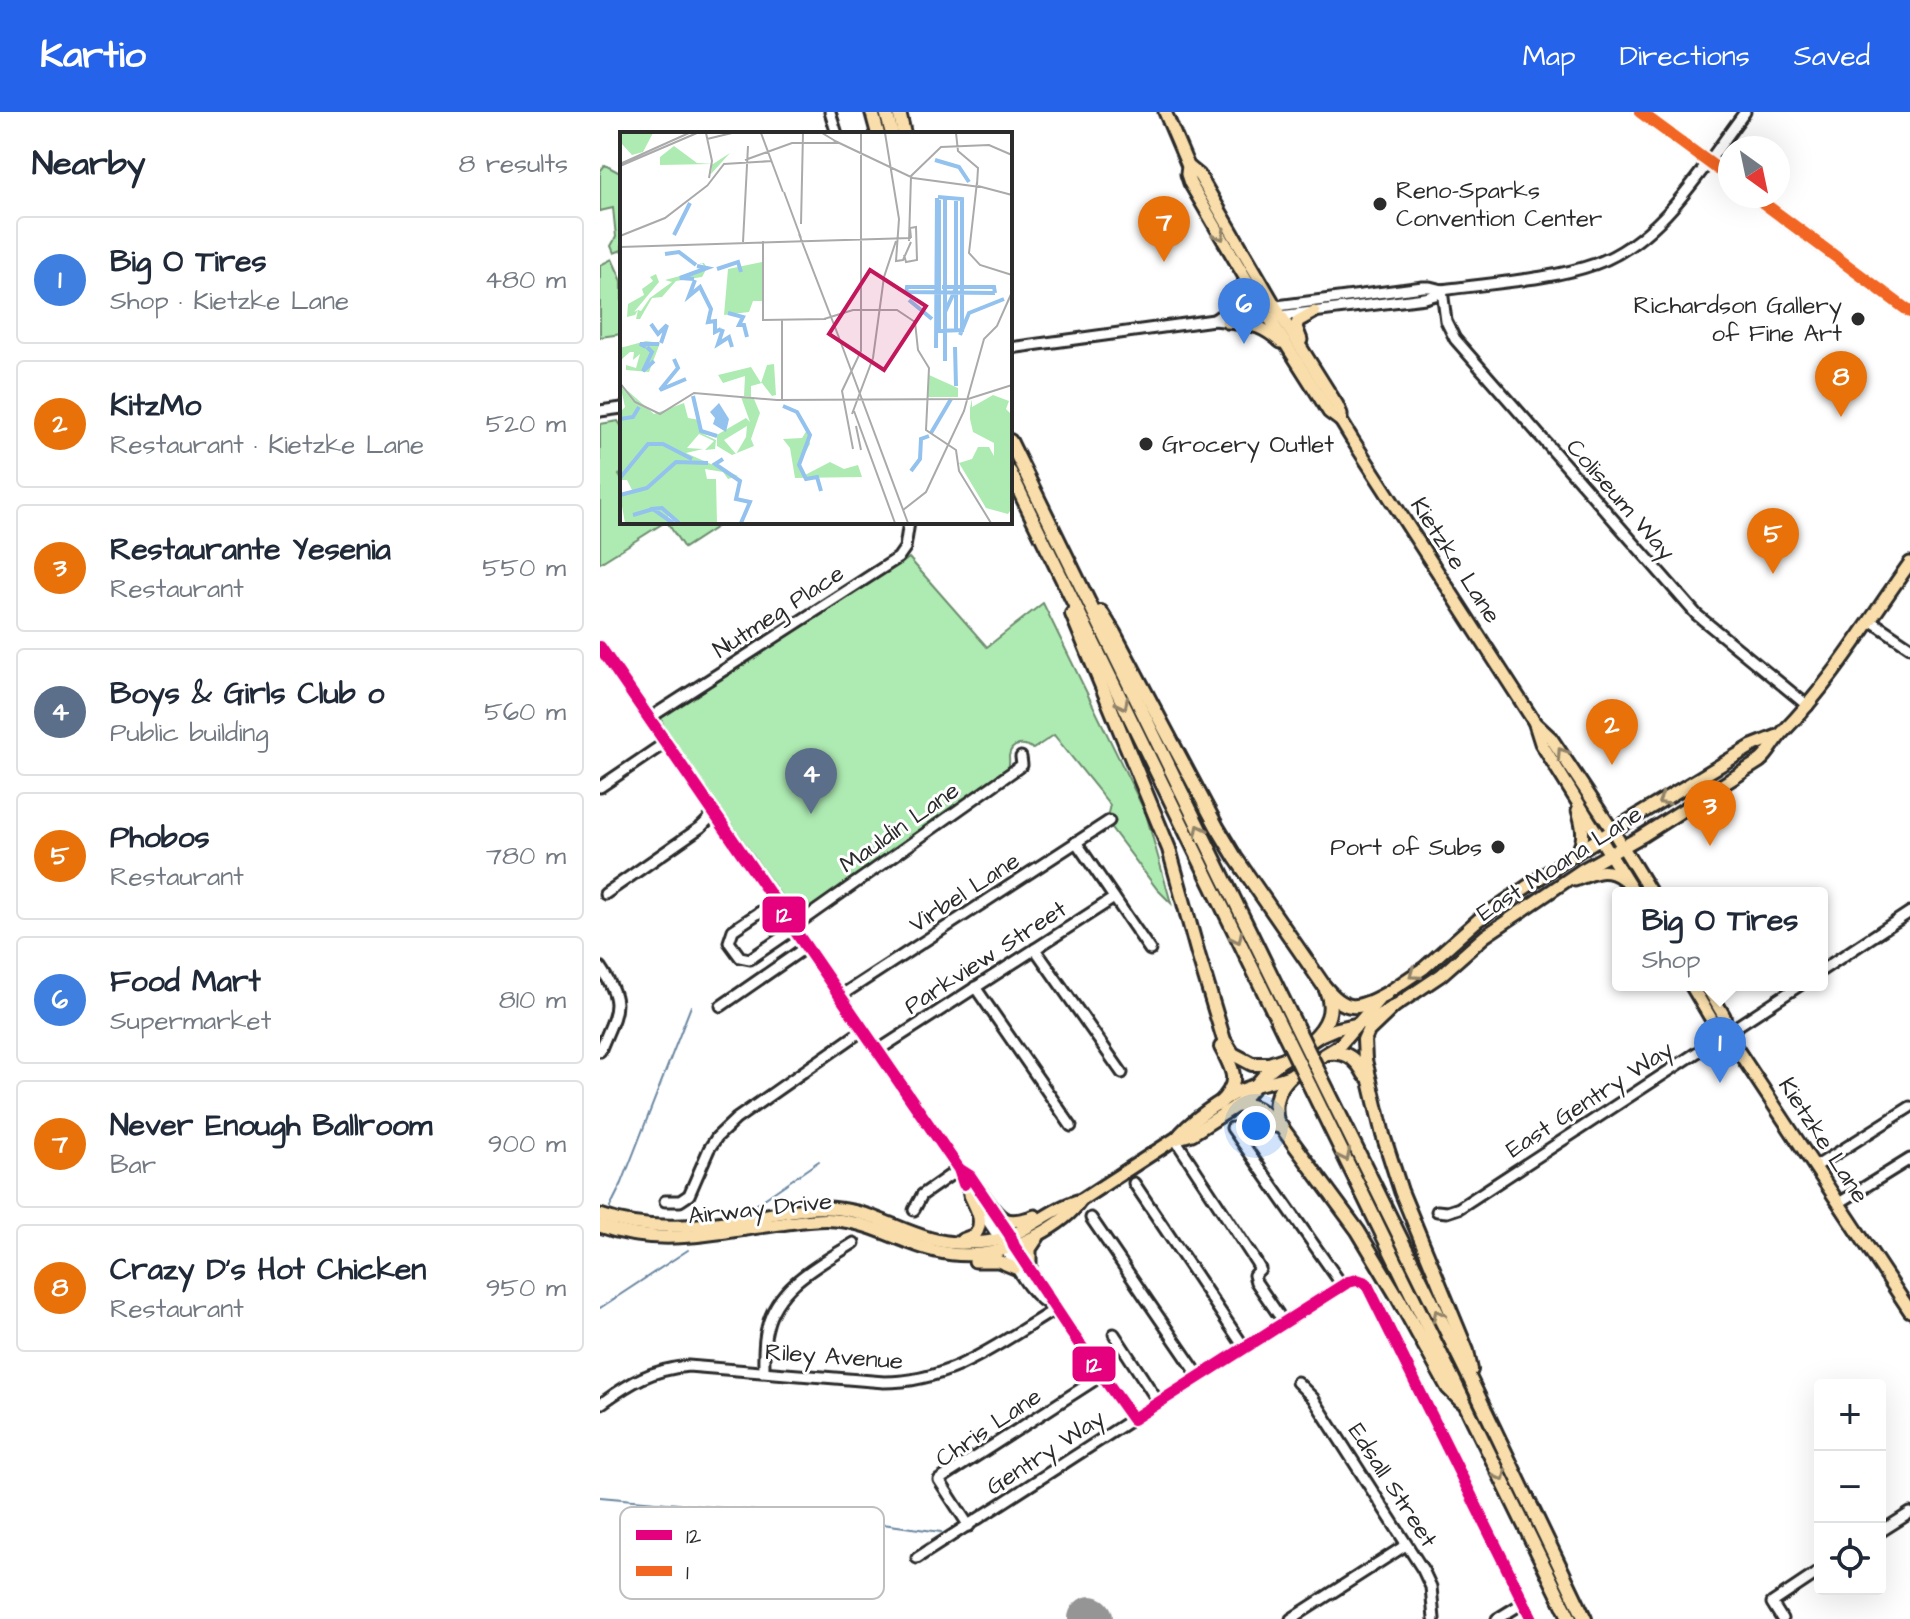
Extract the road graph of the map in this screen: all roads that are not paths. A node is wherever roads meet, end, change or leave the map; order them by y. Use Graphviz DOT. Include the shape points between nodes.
graph roads {
  1 [pos="830,112"];
  2 [pos="872,112"];
  3 [pos="886,112"];
  4 [pos="899,112"];
  5 [pos="1165,112"];
  6 [pos="1640,112"];
  7 [pos="1745,112"];
  8 [pos="836,132"];
  9 [pos="877,132"];
  10 [pos="891,132"];
  11 [pos="904,132"];
  12 [pos="1709,161"];
  13 [pos="1188,166"];
  14 [pos="1718,168"];
  15 [pos="1770,208"];
  16 [pos="1235,260"];
  17 [pos="1442,290"];
  18 [pos="1272,312"];
  19 [pos="1314,312"];
  20 [pos="1910,312"];
  21 [pos="1229,317"];
  22 [pos="1012,348"];
  23 [pos="1289,349"];
  24 [pos="1317,373"];
  25 [pos="620,408"];
  26 [pos="600,411"];
  27 [pos="1341,421"];
  28 [pos="1012,445"];
  29 [pos="1012,476"];
  30 [pos="909,524"];
  31 [pos="1064,551"];
  32 [pos="1052,558"];
  33 [pos="1910,563"];
  34 [pos="1870,620"];
  35 [pos="600,647"];
  36 [pos="1910,647"];
  37 [pos="1808,706"];
  38 [pos="648,719"];
  39 [pos="1535,723"];
  40 [pos="1780,735"];
  41 [pos="665,743"];
  42 [pos="1021,757"];
  43 [pos="600,787"];
  44 [pos="1573,794"];
  45 [pos="714,814"];
  46 [pos="1109,821"];
  47 [pos="1613,831"];
  48 [pos="1601,838"];
  49 [pos="1076,842"];
  50 [pos="1622,847"];
  51 [pos="1577,852"];
  52 [pos="1610,854"];
  53 [pos="1626,880"];
  54 [pos="1557,887"];
  55 [pos="1630,887"];
  56 [pos="1647,887"];
  57 [pos="605,894"];
  58 [pos="1114,898"];
  59 [pos="775,902"];
  60 [pos="1910,912"];
  61 [pos="1478,920"];
  62 [pos="794,929"];
  63 [pos="806,947"];
  64 [pos="1035,949"];
  65 [pos="1150,950"];
  66 [pos="1828,966"];
  67 [pos="600,967"];
  68 [pos="1449,968"];
  69 [pos="1324,986"];
  70 [pos="975,987"];
  71 [pos="1695,991"];
  72 [pos="1709,991"];
  73 [pos="1791,991"];
  74 [pos="1386,994"];
  75 [pos="840,996"];
  76 [pos="721,1006"];
  77 [pos="1392,1008"];
  78 [pos="1214,1009"];
  79 [pos="1357,1024"];
  80 [pos="863,1030"];
  81 [pos="1727,1034"];
  82 [pos="1312,1040"];
  83 [pos="600,1051"];
  84 [pos="877,1051"];
  85 [pos="1329,1053"];
  86 [pos="1284,1059"];
  87 [pos="1122,1073"];
  88 [pos="1293,1074"];
  89 [pos="1316,1083"];
  90 [pos="1255,1086"];
  91 [pos="1376,1100"];
  92 [pos="1219,1104"];
  93 [pos="1236,1106"];
  94 [pos="1910,1107"];
  95 [pos="1071,1126"];
  96 [pos="1232,1128"];
  97 [pos="1286,1134"];
  98 [pos="1175,1139"];
  99 [pos="1910,1159"];
  100 [pos="1815,1167"];
  101 [pos="959,1169"];
  102 [pos="1134,1183"];
  103 [pos="974,1191"];
  104 [pos="1081,1200"];
  105 [pos="665,1201"];
  106 [pos="1839,1203"];
  107 [pos="1066,1204"];
  108 [pos="914,1210"];
  109 [pos="1437,1211"];
  110 [pos="600,1215"];
  111 [pos="1091,1218"];
  112 [pos="600,1226"];
  113 [pos="1043,1231"];
  114 [pos="1007,1241"];
  115 [pos="941,1242"];
  116 [pos="854,1243"];
  117 [pos="910,1244"];
  118 [pos="1015,1268"];
  119 [pos="1030,1270"];
  120 [pos="1342,1285"];
  121 [pos="1056,1309"];
  122 [pos="1910,1311"];
  123 [pos="1278,1314"];
  124 [pos="1114,1334"];
  125 [pos="1244,1347"];
  126 [pos="764,1371"];
  127 [pos="1101,1376"];
  128 [pos="1199,1376"];
  129 [pos="1297,1382"];
  130 [pos="1473,1385"];
  131 [pos="602,1403"];
  132 [pos="1159,1403"];
  133 [pos="1467,1406"];
  134 [pos="1133,1419"];
  135 [pos="1910,1513"];
  136 [pos="969,1526"];
  137 [pos="1886,1528"];
  138 [pos="1406,1545"];
  139 [pos="917,1558"];
  140 [pos="1814,1575"];
  141 [pos="1523,1603"];
  142 [pos="1291,1619"];
  143 [pos="1434,1619"];
  144 [pos="1497,1619"];
  145 [pos="1532,1619"];
  146 [pos="1570,1619"];
  147 [pos="1585,1619"];
  148 [pos="1782,1619"];
  1 -- 8 [label="street"];
  2 -- 9 [label="highway"];
  3 -- 10 [label="highway"];
  4 -- 11 [label="highway"];
  5 -- 13 [label="main road, Kietzke Lane"];
  6 -- 12 [label="main road"];
  7 -- 12 [label="street"];
  12 -- 14 [label="main road"];
  12 -- 17 [label="street" via="1652,229 1613,256 1557,274"];
  13 -- 16 [label="main road, Kietzke Lane, one-way" via="1190,183"];
  13 -- 18 [label="main road, Kietzke Lane" via="1199,175"];
  15 -- 20 [label="main road"];
  16 -- 18 [label="main road, Kietzke Lane"];
  16 -- 21 [label="main road" via="1248,296"];
  17 -- 18 [label="street" via="1423,287"];
  17 -- 19 [label="street" via="1425,298"];
  17 -- 37 [label="street, Coliseum Way" via="1446,321 1455,339 1587,491 1697,615"];
  18 -- 19 [label="street"];
  18 -- 21 [label="street"];
  18 -- 23 [label="main road, Kietzke Lane"];
  18 -- 24 [label="main road, Kietzke Lane"];
  19 -- 24 [label="main road" via="1296,327"];
  21 -- 22 [label="street"];
  21 -- 23 [label="main road" via="1262,327"];
  23 -- 27 [label="main road, Kietzke Lane" via="1329,412"];
  24 -- 27 [label="main road, Kietzke Lane"];
  25 -- 26 [label="street"];
  27 -- 39 [label="main road, Kietzke Lane"];
  28 -- 31 [label="highway"];
  29 -- 32 [label="highway"];
  30 -- 38 [label="street, Nutmeg Place" via="898,558"];
  31 -- 69 [label="highway" via="1217,827"];
  89 -- 31 [label="highway, one-way, bridge" via="1296,1026"];
  32 -- 78 [label="highway" via="1169,849"];
  32 -- 89 [label="highway, one-way, bridge" via="1285,1035"];
  33 -- 34 [label="main road, East Moana Lane"];
  34 -- 36 [label="street"];
  34 -- 37 [label="main road, East Moana Lane"];
  35 -- 38 [label="street"];
  37 -- 40 [label="main road, East Moana Lane"];
  38 -- 41 [label="street"];
  39 -- 44 [label="main road, Kietzke Lane" via="1541,743"];
  47 -- 39 [label="main road, Kietzke Lane, one-way" via="1551,738"];
  40 -- 47 [label="main road, East Moana Lane, one-way" via="1752,746"];
  40 -- 50 [label="main road, East Moana Lane" via="1767,756 1752,767"];
  41 -- 43 [label="street"];
  41 -- 45 [label="street"];
  42 -- 62 [label="street, Mauldin Lane" via="1022,765"];
  44 -- 48 [label="main road, Kietzke Lane"];
  44 -- 51 [label="main road" via="1583,839"];
  45 -- 57 [label="street"];
  45 -- 59 [label="street"];
  46 -- 49 [label="street, Virbel Lane"];
  47 -- 48 [label="main road, East Moana Lane"];
  47 -- 50 [label="main road, Kietzke Lane"];
  48 -- 51 [label="main road, East Moana Lane"];
  48 -- 52 [label="main road, Kietzke Lane"];
  49 -- 58 [label="street"];
  49 -- 75 [label="street, Virbel Lane"];
  50 -- 52 [label="main road, East Moana Lane"];
  50 -- 56 [label="main road, Kietzke Lane"];
  51 -- 61 [label="main road, East Moana Lane"];
  52 -- 53 [label="main road, Kietzke Lane"];
  52 -- 54 [label="main road, East Moana Lane"];
  53 -- 54 [label="main road" via="1606,870"];
  53 -- 55 [label="main road, Kietzke Lane"];
  54 -- 68 [label="main road, East Moana Lane"];
  58 -- 64 [label="street, Parkview Street"];
  58 -- 65 [label="street"];
  59 -- 62 [label="street"];
  59 -- 62 [label="street" via="733,930 729,942 740,957 750,959"];
  60 -- 66 [label="street"];
  61 -- 68 [label="main road" via="1477,933 1459,949"];
  61 -- 74 [label="main road, East Moana Lane, one-way"];
  62 -- 63 [label="street"];
  63 -- 75 [label="street"];
  63 -- 76 [label="street"];
  64 -- 70 [label="street, Parkview Street"];
  64 -- 87 [label="street"];
  67 -- 83 [label="street" via="617,1005"];
  68 -- 77 [label="main road, East Moana Lane"];
  69 -- 74 [label="highway" via="1337,1001 1352,1007"];
  69 -- 82 [label="highway" via="1329,1014"];
  70 -- 84 [label="street, Parkview Street"];
  70 -- 95 [label="street"];
  71 -- 81 [label="main road, Kietzke Lane"];
  72 -- 81 [label="main road, Kietzke Lane" via="1724,1016"];
  73 -- 81 [label="street, East Gentry Way"];
  74 -- 79 [label="main road, East Moana Lane"];
  75 -- 80 [label="street"];
  77 -- 79 [label="main road, East Moana Lane"];
  77 -- 91 [label="highway" via="1364,1040"];
  78 -- 86 [label="highway" via="1228,1048 1241,1059 1252,1064"];
  78 -- 92 [label="highway" via="1218,1040 1234,1077 1230,1093"];
  79 -- 82 [label="main road, East Moana Lane"];
  79 -- 85 [label="main road, East Moana Lane"];
  80 -- 84 [label="street"];
  80 -- 105 [label="street" via="736,1119 709,1149 689,1195"];
  81 -- 100 [label="main road, Kietzke Lane"];
  81 -- 109 [label="street, East Gentry Way" via="1459,1208"];
  82 -- 86 [label="main road, East Moana Lane"];
  84 -- 101 [label="street"];
  85 -- 88 [label="main road, East Moana Lane"];
  85 -- 91 [label="highway" via="1355,1060"];
  86 -- 90 [label="main road, East Moana Lane"];
  88 -- 90 [label="main road, East Moana Lane"];
  88 -- 97 [label="highway" via="1281,1086 1275,1106"];
  130 -- 89 [label="highway, one-way"];
  89 -- 133 [label="highway, one-way"];
  90 -- 92 [label="main road, East Moana Lane"];
  90 -- 93 [label="main road, East Moana Lane"];
  91 -- 130 [label="highway" via="1391,1162 1467,1351"];
  92 -- 98 [label="main road, East Moana Lane"];
  93 -- 97 [label="highway" via="1259,1109"];
  93 -- 98 [label="main road, East Moana Lane"];
  94 -- 100 [label="street"];
  96 -- 120 [label="street"];
  97 -- 133 [label="highway" via="1358,1231 1448,1388"];
  98 -- 104 [label="main road, East Moana Lane"];
  98 -- 123 [label="street" via="1256,1262 1256,1282"];
  99 -- 106 [label="street"];
  100 -- 106 [label="main road, Kietzke Lane"];
  101 -- 103 [label="street" via="970,1176"];
  101 -- 108 [label="street" via="922,1195"];
  102 -- 125 [label="street"];
  103 -- 107 [label="main road" via="1010,1222"];
  103 -- 114 [label="street"];
  103 -- 115 [label="main road" via="980,1218 977,1232 967,1239"];
  104 -- 107 [label="main road, East Moana Lane"];
  104 -- 113 [label="main road, East Moana Lane"];
  106 -- 122 [label="main road, Kietzke Lane"];
  107 -- 114 [label="main road, East Moana Lane"];
  110 -- 115 [label="main road, Airway Drive" via="669,1227 835,1208"];
  111 -- 128 [label="street"];
  112 -- 117 [label="main road, Airway Drive" via="671,1239 837,1220"];
  113 -- 114 [label="main road, East Moana Lane"];
  113 -- 119 [label="main road" via="1030,1249"];
  114 -- 115 [label="main road, Airway Drive"];
  114 -- 117 [label="main road, Airway Drive" via="982,1254 956,1255"];
  114 -- 118 [label="street"];
  114 -- 119 [label="street"];
  116 -- 126 [label="street" via="830,1252 781,1298 766,1330"];
  117 -- 118 [label="main road" via="939,1259 998,1261"];
  118 -- 121 [label="street" via="1044,1304"];
  119 -- 121 [label="street"];
  120 -- 125 [label="street, Gentry Way"];
  120 -- 141 [label="street, Gentry Way" via="1357,1280 1370,1288"];
  121 -- 126 [label="street, Riley Avenue" via="960,1366 914,1381"];
  121 -- 127 [label="street"];
  124 -- 132 [label="street"];
  125 -- 128 [label="street, Gentry Way"];
  126 -- 131 [label="street, Riley Avenue" via="675,1367 634,1381"];
  127 -- 134 [label="street"];
  127 -- 136 [label="street, Chris Lane" via="939,1480"];
  128 -- 132 [label="street, Gentry Way"];
  129 -- 138 [label="street, Edsall Street" via="1313,1398"];
  130 -- 147 [label="highway"];
  132 -- 134 [label="street, Gentry Way"];
  133 -- 146 [label="highway, one-way"];
  134 -- 136 [label="street, Gentry Way"];
  135 -- 137 [label="street"];
  136 -- 139 [label="street, Gentry Way"];
  138 -- 142 [label="street"];
  138 -- 143 [label="street, Edsall Street" via="1428,1578"];
  140 -- 148 [label="street" via="1772,1603"];
  141 -- 144 [label="street"];
  141 -- 145 [label="street"];
}
